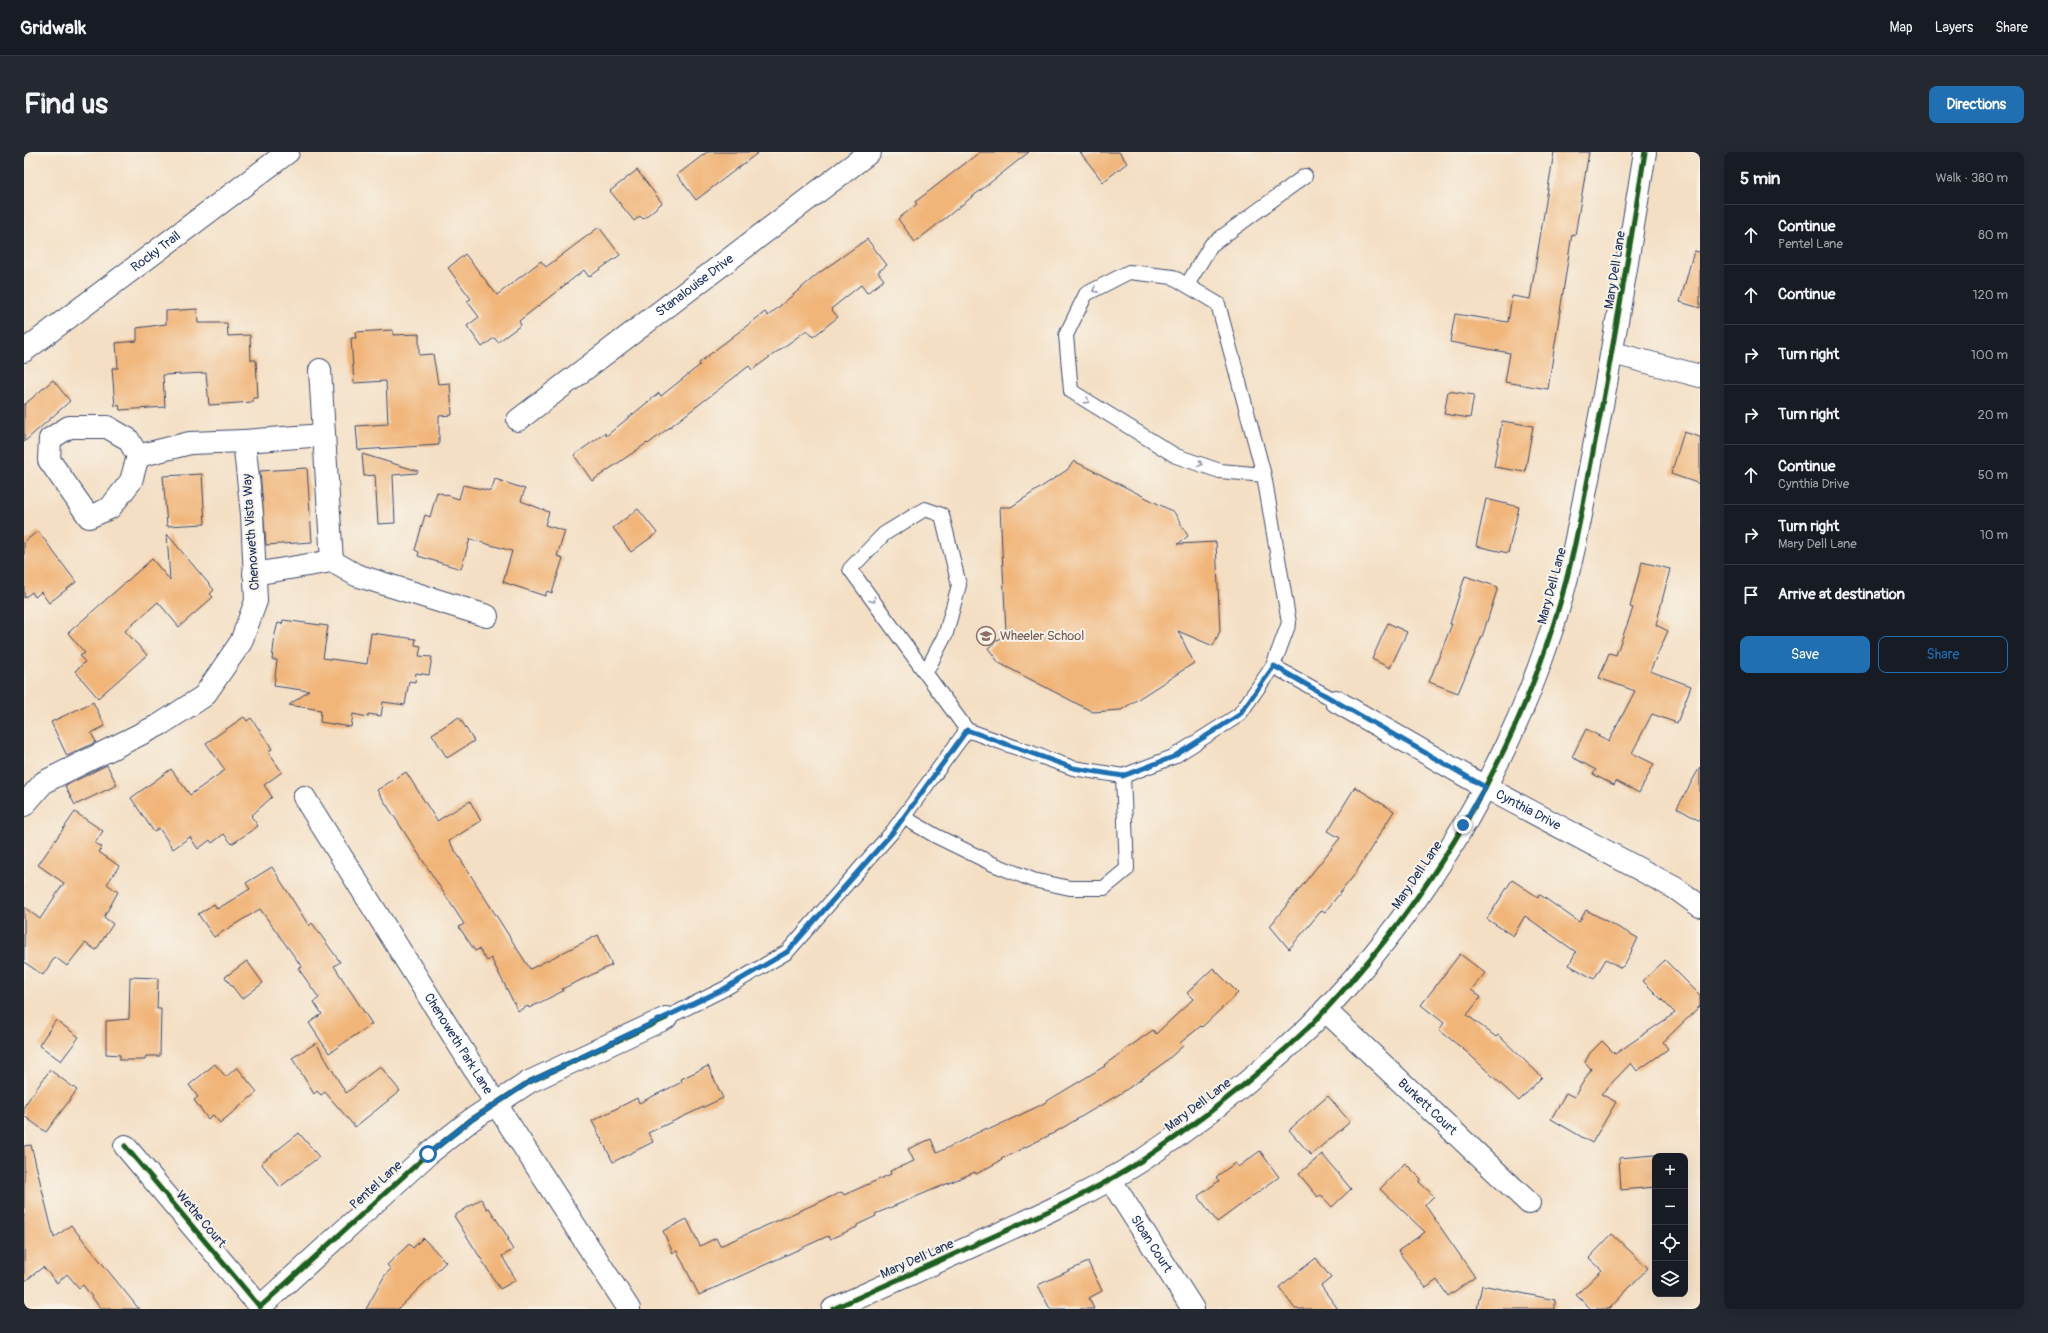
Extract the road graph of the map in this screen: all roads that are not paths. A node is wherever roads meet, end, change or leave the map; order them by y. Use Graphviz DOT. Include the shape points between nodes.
graph roads {
  1 [pos="288,152"];
  2 [pos="870,152"];
  3 [pos="1645,152"];
  4 [pos="1305,176"];
  5 [pos="1187,285"];
  6 [pos="24,351"];
  7 [pos="1613,353"];
  8 [pos="320,370"];
  9 [pos="1700,376"];
  10 [pos="518,420"];
  11 [pos="324,435"];
  12 [pos="244,441"];
  13 [pos="138,456"];
  14 [pos="1264,475"];
  15 [pos="332,561"];
  16 [pos="254,574"];
  17 [pos="486,616"];
  18 [pos="1274,666"];
  19 [pos="926,672"];
  20 [pos="1336,701"];
  21 [pos="967,730"];
  22 [pos="1123,776"];
  23 [pos="1485,787"];
  24 [pos="304,797"];
  25 [pos="24,805"];
  26 [pos="904,817"];
  27 [pos="1700,906"];
  28 [pos="1325,1010"];
  29 [pos="666,1018"];
  30 [pos="496,1104"];
  31 [pos="125,1146"];
  32 [pos="1110,1179"];
  33 [pos="1529,1203"];
  34 [pos="260,1307"];
  35 [pos="629,1309"];
  36 [pos="833,1309"];
  37 [pos="1193,1309"];
  1 -- 6 [label="street, Rocky Trail"];
  2 -- 10 [label="street, Stanalouise Drive"];
  3 -- 7 [label="street, Mary Dell Lane"];
  4 -- 5 [label="lane" via="1211,245"];
  5 -- 14 [label="lane" via="1218,304"];
  5 -- 14 [label="lane, one-way" via="1173,277 1129,272 1086,294 1066,335 1071,391 1176,456 1220,471"];
  7 -- 9 [label="street"];
  7 -- 23 [label="street, Mary Dell Lane" via="1566,581 1544,652 1506,747"];
  8 -- 11 [label="street"];
  11 -- 12 [label="street"];
  11 -- 15 [label="street"];
  12 -- 13 [label="street" via="190,443"];
  12 -- 16 [label="street, Chenoweth Vista Way" via="252,514"];
  13 -- 13 [label="street" via="128,439 107,427 69,427 50,439 49,460 89,517 110,508 131,481"];
  14 -- 18 [label="lane" via="1289,623"];
  15 -- 16 [label="street"];
  15 -- 17 [label="street" via="356,575"];
  16 -- 25 [label="street, Chenoweth Vista Way" via="256,601 241,642 204,696 161,724 44,782"];
  18 -- 20 [label="lane"];
  18 -- 22 [label="lane" via="1239,715 1173,757"];
  19 -- 19 [label="lane, one-way" via="946,633 959,585 942,515 925,509 884,534 850,569"];
  19 -- 21 [label="lane"];
  20 -- 23 [label="street, Cynthia Drive"];
  21 -- 22 [label="lane" via="1073,768"];
  21 -- 26 [label="lane"];
  22 -- 26 [label="lane" via="1127,869 1104,888 1070,888 1033,880 993,864"];
  23 -- 27 [label="street, Cynthia Drive" via="1675,888"];
  23 -- 28 [label="street, Mary Dell Lane" via="1417,897 1373,956"];
  24 -- 30 [label="street, Chenoweth Park Lane"];
  26 -- 29 [label="lane" via="787,952 724,989"];
  28 -- 32 [label="street, Mary Dell Lane" via="1206,1116"];
  28 -- 33 [label="street, Burkett Court"];
  29 -- 30 [label="street, Pentel Lane" via="529,1082"];
  30 -- 34 [label="street, Pentel Lane" via="428,1154"];
  30 -- 35 [label="street, Chenoweth Park Lane"];
  31 -- 34 [label="street, Wethe Court"];
  32 -- 36 [label="street, Mary Dell Lane" via="1076,1199"];
  32 -- 37 [label="street, Sloan Court"];
}
